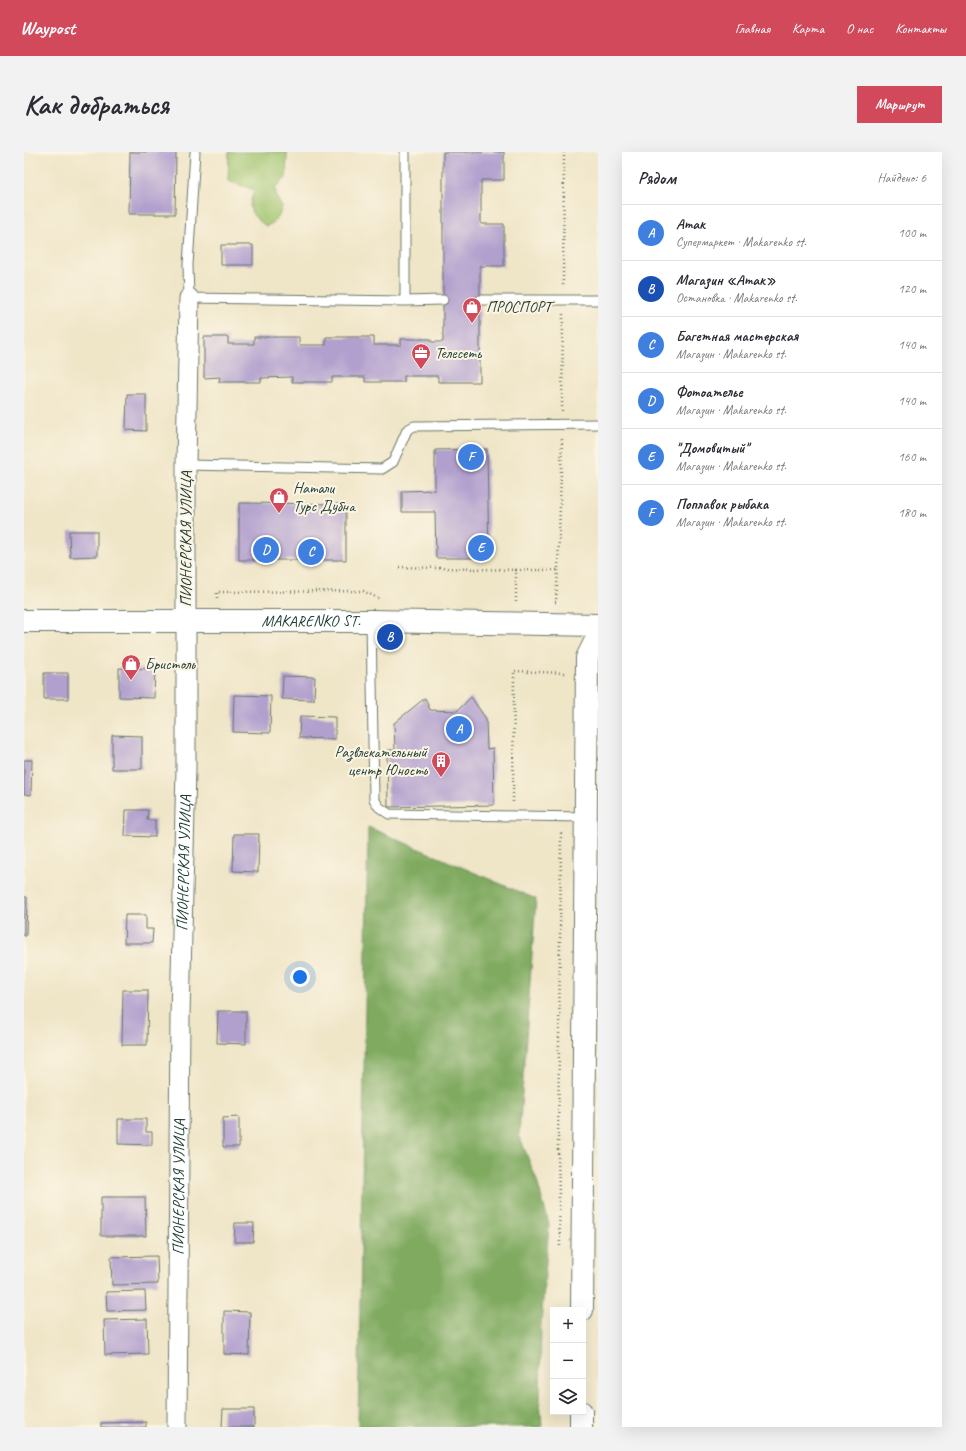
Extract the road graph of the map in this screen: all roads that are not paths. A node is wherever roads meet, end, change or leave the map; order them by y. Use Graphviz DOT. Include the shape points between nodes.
graph roads {
  1 [pos="195,152"];
  2 [pos="404,152"];
  3 [pos="189,298"];
  4 [pos="443,300"];
  5 [pos="480,300"];
  6 [pos="598,300"];
  7 [pos="405,301"];
  8 [pos="598,424"];
  9 [pos="186,465"];
  10 [pos="372,621"];
  11 [pos="24,622"];
  12 [pos="186,622"];
  13 [pos="598,625"];
  14 [pos="598,636"];
  15 [pos="585,817"];
  16 [pos="582,1307"];
  17 [pos="581,1415"];
  18 [pos="177,1427"];
  19 [pos="581,1427"];
  1 -- 3 [label="lane" via="188,265"];
  2 -- 7 [label="lane"];
  3 -- 7 [label="lane"];
  3 -- 9 [label="street, ПИОНЕРСКАЯ УЛИЦА"];
  4 -- 7 [label="lane"];
  5 -- 6 [label="lane"];
  8 -- 9 [label="lane" via="414,426 407,430 393,462 382,469"];
  9 -- 12 [label="street, ПИОНЕРСКАЯ УЛИЦА"];
  10 -- 12 [label="main road, MAKARENKO ST."];
  10 -- 13 [label="main road, MAKARENKO ST."];
  10 -- 15 [label="lane" via="374,799 379,807 389,814"];
  11 -- 12 [label="main road, MAKARENKO ST."];
  12 -- 18 [label="street, ПИОНЕРСКАЯ УЛИЦА"];
  14 -- 15 [label="main road" via="586,658"];
  15 -- 16 [label="main road"];
  17 -- 19 [label="main road"];
}
